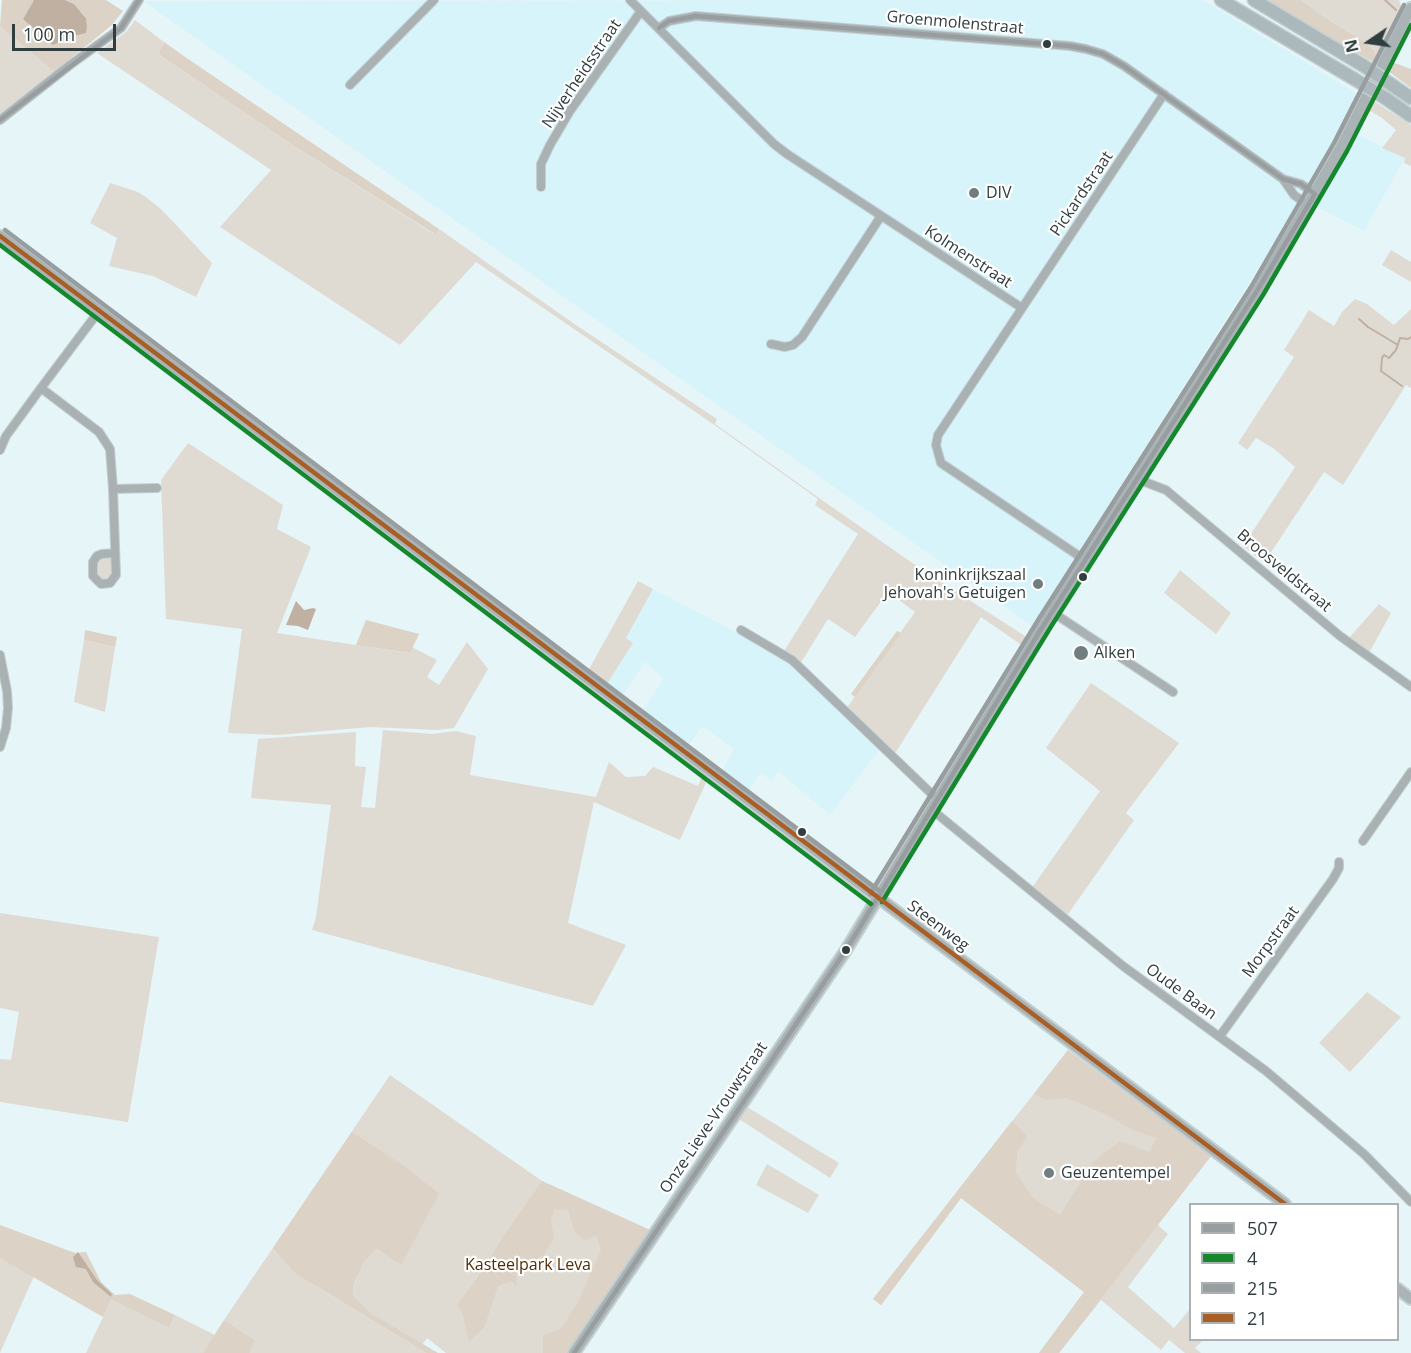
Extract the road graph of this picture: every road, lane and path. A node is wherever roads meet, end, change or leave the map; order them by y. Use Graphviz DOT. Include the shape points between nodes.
graph roads {
  1 [pos="139,0"];
  2 [pos="434,0"];
  3 [pos="630,0"];
  4 [pos="1221,0"];
  5 [pos="1254,0"];
  6 [pos="1411,8"];
  7 [pos="641,11"];
  8 [pos="659,28"];
  9 [pos="350,85"];
  10 [pos="1164,94"];
  11 [pos="1411,98"];
  12 [pos="1411,116"];
  13 [pos="0,120"];
  14 [pos="1283,179"];
  15 [pos="541,187"];
  16 [pos="1315,194"];
  17 [pos="1308,205"];
  18 [pos="881,216"];
  19 [pos="0,236"];
  20 [pos="1022,308"];
  21 [pos="99,311"];
  22 [pos="771,344"];
  23 [pos="41,388"];
  24 [pos="0,450"];
  25 [pos="1137,479"];
  26 [pos="157,488"];
  27 [pos="113,489"];
  28 [pos="115,553"];
  29 [pos="1085,560"];
  30 [pos="1052,612"];
  31 [pos="741,630"];
  32 [pos="0,655"];
  33 [pos="1411,687"];
  34 [pos="1173,692"];
  35 [pos="0,747"];
  36 [pos="1411,772"];
  37 [pos="937,799"];
  38 [pos="931,809"];
  39 [pos="1363,841"];
  40 [pos="1339,862"];
  41 [pos="876,898"];
  42 [pos="1220,1036"];
  43 [pos="1411,1202"];
  44 [pos="1284,1203"];
  45 [pos="1399,1290"];
  46 [pos="1411,1299"];
  47 [pos="574,1353"];
  1 -- 13 [label="street" via="121,28"];
  2 -- 9 [label="street"];
  3 -- 7 [label="street, Kolmenstraat"];
  4 -- 12 [label="highway, bridge"];
  5 -- 11 [label="highway, bridge"];
  6 -- 16 [label="main road, Onze-Lieve-Vrouwstraat"];
  7 -- 8 [label="street, Kolmenstraat"];
  7 -- 15 [label="street, Nijverheidsstraat" via="555,137 541,164"];
  8 -- 10 [label="street, Groenmolenstraat" via="669,21 696,16 1070,46 1103,54"];
  8 -- 18 [label="street, Kolmenstraat" via="774,144"];
  10 -- 14 [label="street, Groenmolenstraat"];
  10 -- 20 [label="street, Pickardstraat"];
  14 -- 16 [label="street, Groenmolenstraat"];
  14 -- 17 [label="street, Groenmolenstraat" via="1294,195"];
  16 -- 17 [label="main road, Onze-Lieve-Vrouwstraat"];
  17 -- 25 [label="main road, Onze-Lieve-Vrouwstraat"];
  18 -- 20 [label="street, Kolmenstraat"];
  18 -- 22 [label="street" via="802,337 785,347"];
  19 -- 21 [label="main road, Steenweg"];
  20 -- 29 [label="street, Kolmenstraat" via="938,435 937,452 941,463"];
  21 -- 23 [label="street"];
  21 -- 41 [label="main road, Steenweg"];
  23 -- 24 [label="street"];
  23 -- 27 [label="street" via="106,441 112,457"];
  25 -- 29 [label="main road, Onze-Lieve-Vrouwstraat"];
  25 -- 33 [label="street, Broosveldstraat" via="1166,490 1340,636"];
  26 -- 27 [label="street"];
  27 -- 28 [label="street"];
  29 -- 30 [label="main road, Onze-Lieve-Vrouwstraat"];
  30 -- 34 [label="street"];
  30 -- 37 [label="main road, Onze-Lieve-Vrouwstraat"];
  31 -- 37 [label="street" via="792,660"];
  32 -- 35 [label="street" via="8,708"];
  36 -- 39 [label="street"];
  37 -- 38 [label="main road, Onze-Lieve-Vrouwstraat"];
  38 -- 41 [label="main road, Onze-Lieve-Vrouwstraat"];
  38 -- 42 [label="street, Oude Baan" via="1116,961"];
  40 -- 42 [label="street, Morpstraat" via="1333,879"];
  41 -- 44 [label="main road, Steenweg"];
  41 -- 47 [label="main road, Onze-Lieve-Vrouwstraat" via="837,964"];
  42 -- 43 [label="street, Oude Baan" via="1364,1155"];
  45 -- 46 [label="main road"];
}
